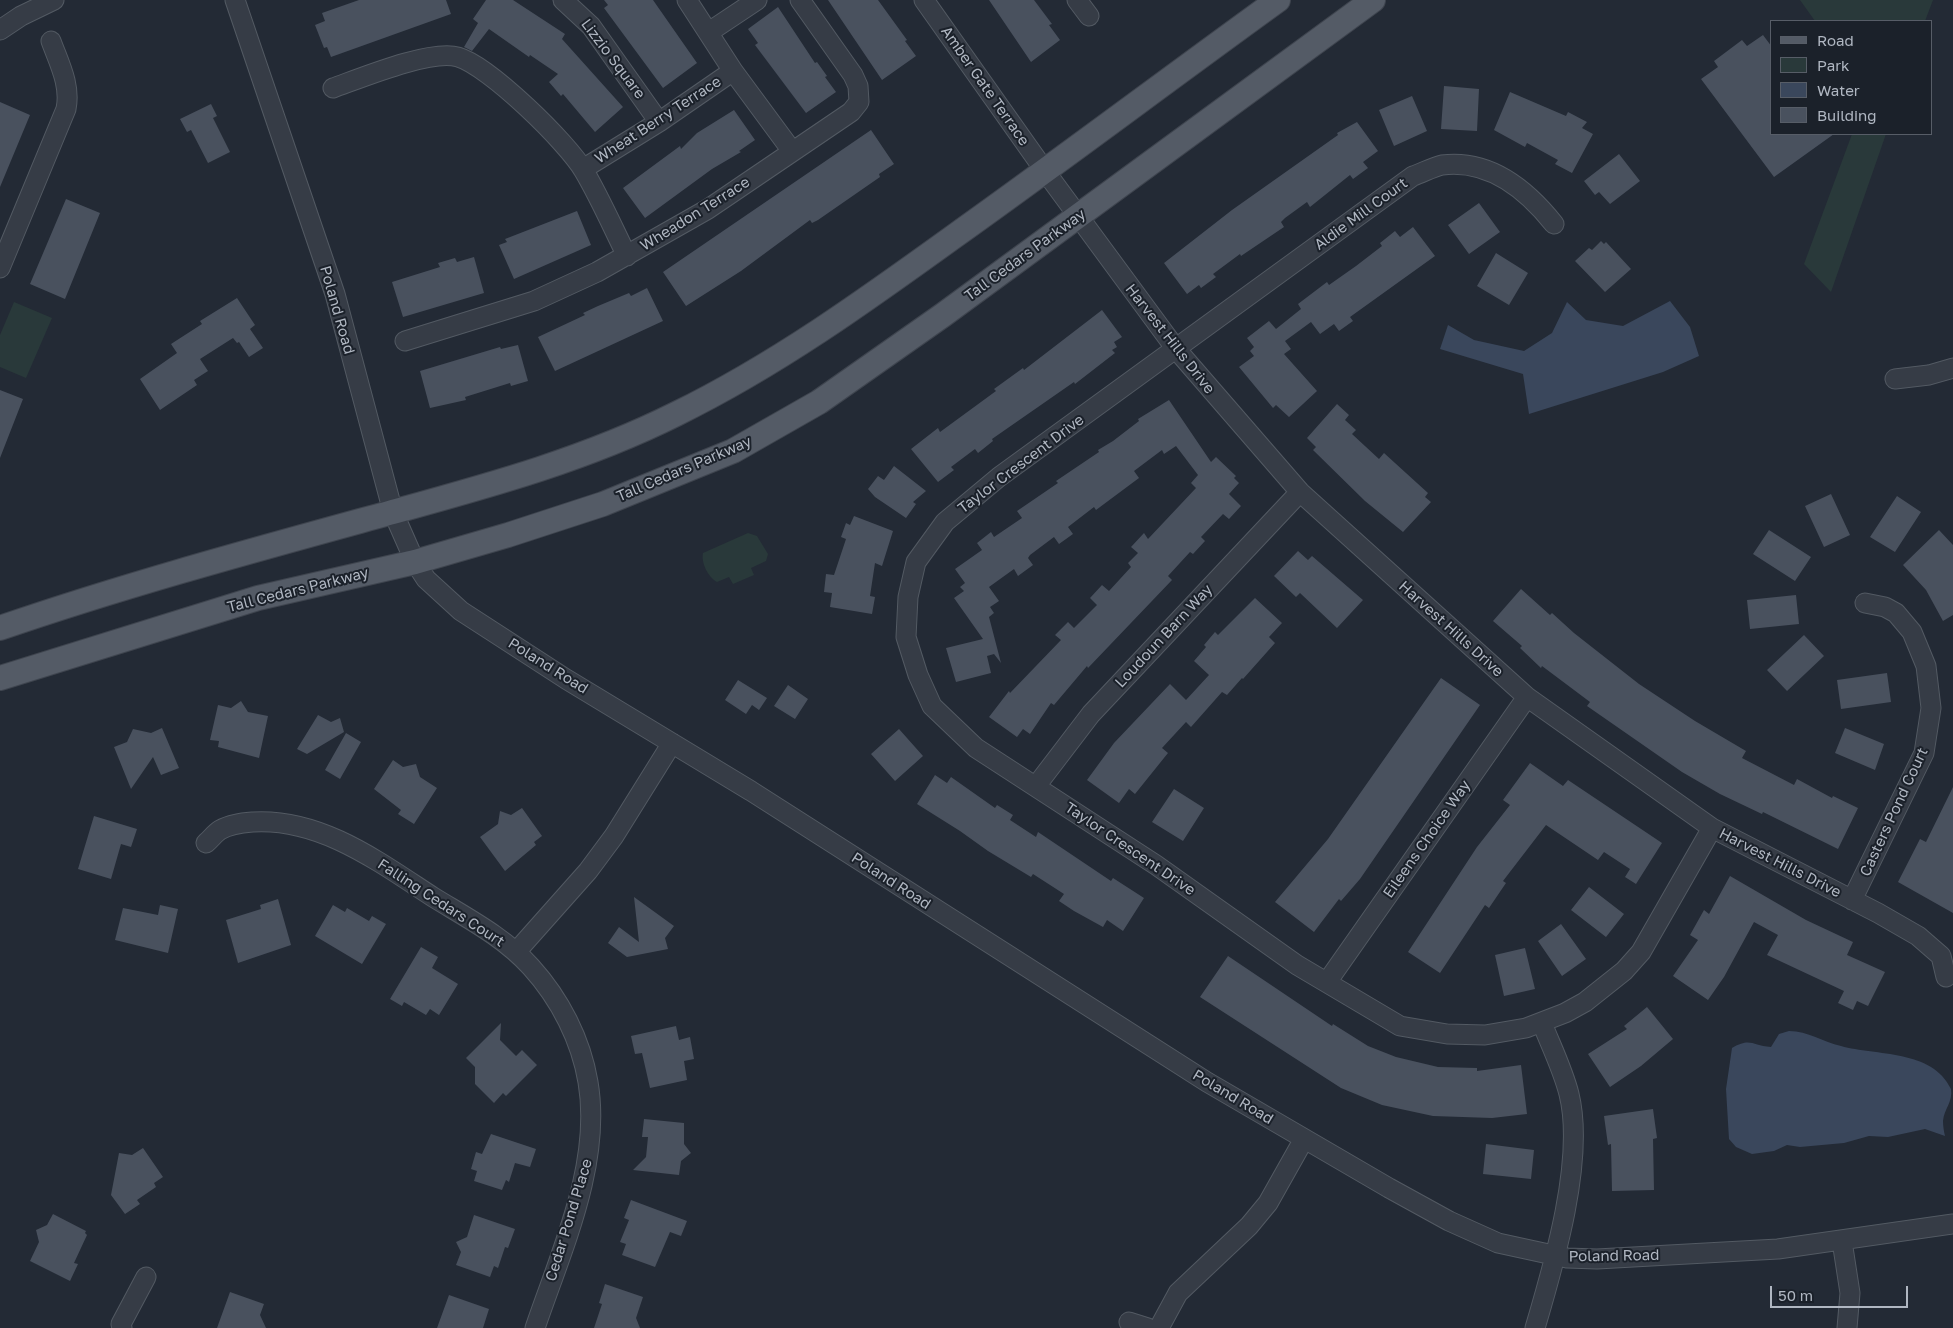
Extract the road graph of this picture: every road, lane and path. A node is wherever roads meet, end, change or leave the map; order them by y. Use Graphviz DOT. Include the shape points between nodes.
graph roads {
  1 [pos="54,0"];
  2 [pos="235,0"];
  3 [pos="563,0"];
  4 [pos="687,0"];
  5 [pos="757,0"];
  6 [pos="800,0"];
  7 [pos="924,0"];
  8 [pos="1077,0"];
  9 [pos="1278,0"];
  10 [pos="1373,0"];
  11 [pos="1089,16"];
  12 [pos="0,30"];
  13 [pos="709,32"];
  14 [pos="51,41"];
  15 [pos="733,71"];
  16 [pos="333,88"];
  17 [pos="659,122"];
  18 [pos="792,151"];
  19 [pos="583,169"];
  20 [pos="1045,171"];
  21 [pos="1078,216"];
  22 [pos="1554,224"];
  23 [pos="627,256"];
  24 [pos="0,268"];
  25 [pos="405,341"];
  26 [pos="1176,349"];
  27 [pos="1953,368"];
  28 [pos="1895,379"];
  29 [pos="1300,492"];
  30 [pos="393,512"];
  31 [pos="415,562"];
  32 [pos="1865,603"];
  33 [pos="0,628"];
  34 [pos="0,678"];
  35 [pos="1527,697"];
  36 [pos="672,743"];
  37 [pos="1036,786"];
  38 [pos="1712,828"];
  39 [pos="206,843"];
  40 [pos="1852,900"];
  41 [pos="516,952"];
  42 [pos="1946,977"];
  43 [pos="1327,982"];
  44 [pos="1542,1023"];
  45 [pos="1304,1139"];
  46 [pos="1953,1224"];
  47 [pos="1842,1242"];
  48 [pos="1554,1256"];
  49 [pos="146,1277"];
  50 [pos="1129,1322"];
  51 [pos="122,1328"];
  52 [pos="535,1328"];
  53 [pos="1148,1328"];
  54 [pos="1159,1328"];
  55 [pos="1534,1328"];
  56 [pos="1847,1328"];
  1 -- 12 [label="street"];
  2 -- 30 [label="street, Poland Road" via="335,294"];
  3 -- 17 [label="street, Lizzio Square" via="591,26"];
  4 -- 13 [label="street"];
  5 -- 13 [label="street"];
  6 -- 18 [label="street, Wheadon Terrace" via="853,75 859,102 851,112"];
  7 -- 20 [label="street, Amber Gate Terrace"];
  8 -- 11 [label="street"];
  9 -- 20 [label="main road"];
  10 -- 21 [label="main road, Tall Cedars Parkway"];
  13 -- 15 [label="street"];
  14 -- 24 [label="street" via="66,82 66,108"];
  15 -- 17 [label="street, Wheat Berry Terrace"];
  15 -- 18 [label="street"];
  16 -- 19 [label="street" via="432,56 458,56 498,82 544,122"];
  17 -- 19 [label="street, Wheat Berry Terrace"];
  18 -- 23 [label="street, Wheadon Terrace" via="708,209"];
  19 -- 23 [label="street"];
  20 -- 21 [label="street, Harvest Hills Drive"];
  20 -- 30 [label="main road" via="861,303 762,367 676,415 597,449 517,478"];
  21 -- 26 [label="street, Harvest Hills Drive"];
  21 -- 31 [label="main road, Tall Cedars Parkway" via="819,402 734,451 603,504"];
  22 -- 26 [label="street, Aldie Mill Court" via="1536,202 1509,180 1475,166 1442,165 1413,176"];
  23 -- 25 [label="street, Wheadon Terrace" via="534,302"];
  26 -- 29 [label="street, Harvest Hills Drive"];
  26 -- 37 [label="street, Taylor Crescent Drive" via="999,477 945,522 916,562 908,597 906,637 932,706 976,748"];
  27 -- 28 [label="street"];
  29 -- 35 [label="street, Harvest Hills Drive"];
  29 -- 37 [label="street, Loudoun Barn Way" via="1091,714"];
  30 -- 31 [label="street, Poland Road"];
  30 -- 33 [label="main road" via="122,588"];
  31 -- 34 [label="main road, Tall Cedars Parkway" via="258,598"];
  31 -- 36 [label="street, Poland Road" via="441,595 461,611"];
  32 -- 40 [label="street, Casters Pond Court" via="1896,613 1912,632 1926,666 1931,708 1924,753"];
  35 -- 38 [label="street, Harvest Hills Drive"];
  35 -- 43 [label="street, Eileens Choice Way"];
  36 -- 41 [label="street, Falling Cedars Court" via="614,836 588,871"];
  36 -- 45 [label="street, Poland Road" via="1174,1061"];
  37 -- 43 [label="street, Taylor Crescent Drive"];
  38 -- 40 [label="street, Harvest Hills Drive"];
  38 -- 44 [label="street, Taylor Crescent Drive" via="1659,924 1632,963 1585,1002"];
  39 -- 41 [label="street, Falling Cedars Court" via="220,830 240,823 269,821 332,837 362,852"];
  40 -- 42 [label="street, Harvest Hills Drive" via="1918,936 1940,956"];
  41 -- 52 [label="street, Cedar Pond Place" via="552,993 568,1021 582,1058 592,1114 591,1146 585,1177"];
  43 -- 44 [label="street, Taylor Crescent Drive" via="1400,1026 1448,1034 1485,1035"];
  44 -- 48 [label="street" via="1569,1093 1574,1124 1573,1158"];
  45 -- 48 [label="street, Poland Road" via="1449,1221 1498,1243"];
  45 -- 54 [label="street" via="1268,1203 1249,1226 1178,1293"];
  46 -- 47 [label="street, Poland Road"];
  47 -- 48 [label="street, Poland Road" via="1622,1258"];
  47 -- 56 [label="street" via="1850,1293"];
  48 -- 55 [label="street"];
  49 -- 51 [label="street" via="121,1324"];
  50 -- 53 [label="street"];
}
